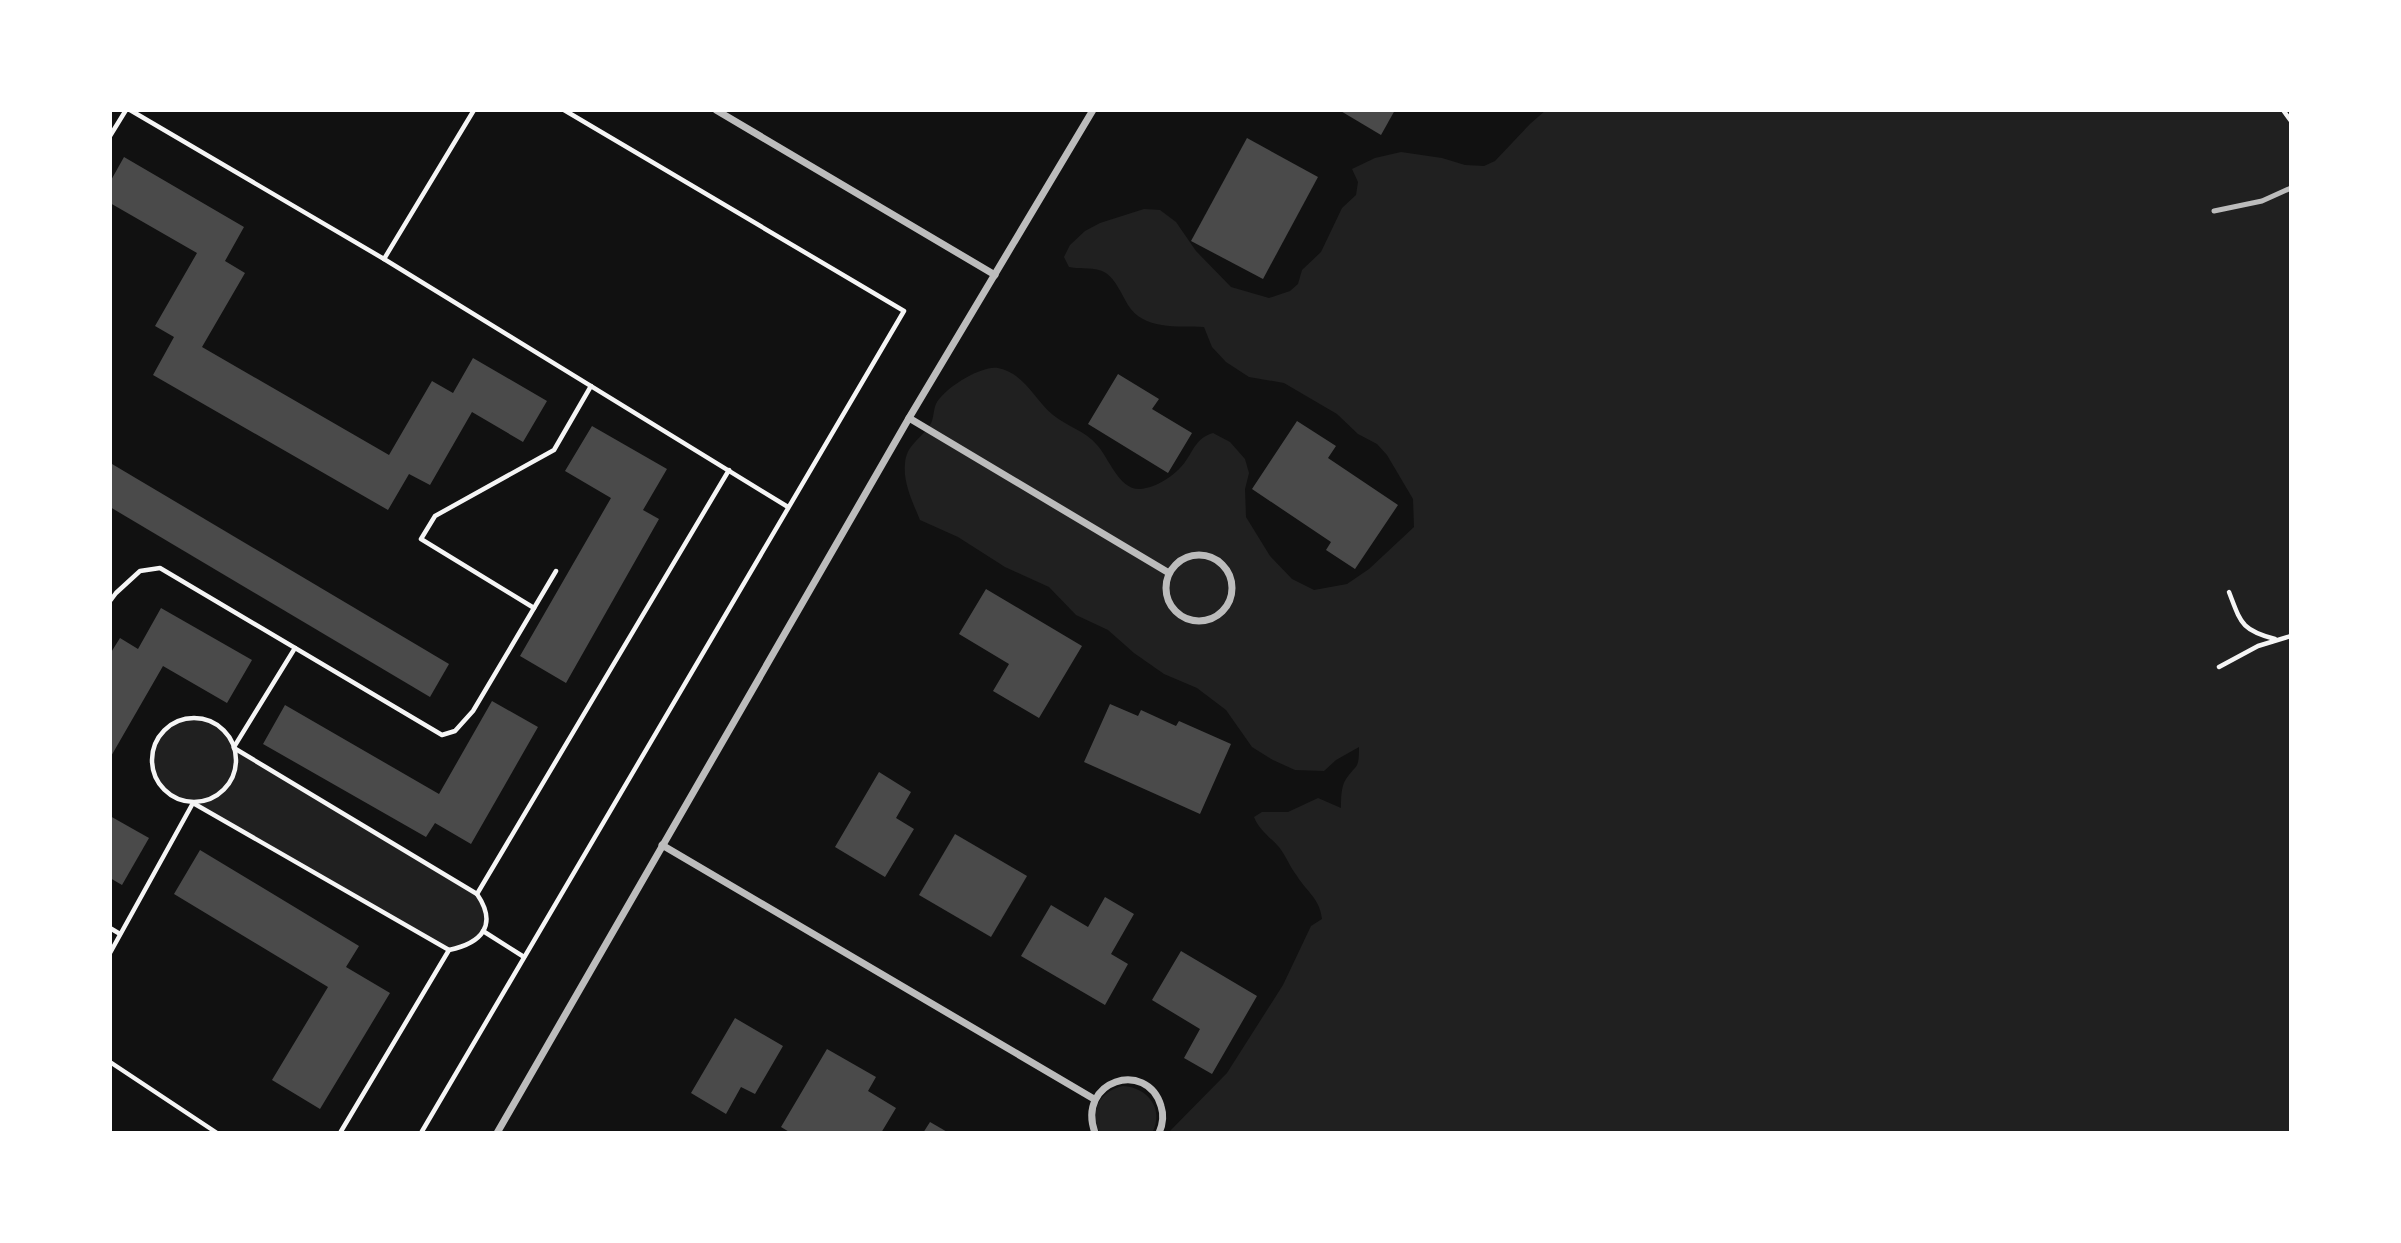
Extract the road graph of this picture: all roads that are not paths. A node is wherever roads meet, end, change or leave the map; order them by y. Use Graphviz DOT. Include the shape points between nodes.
graph roads {
  1 [pos="716,110"];
  2 [pos="1093,110"];
  3 [pos="2291,188"];
  4 [pos="2214,211"];
  5 [pos="995,275"];
  6 [pos="909,418"];
  7 [pos="1169,573"];
  8 [pos="662,845"];
  9 [pos="1094,1099"];
  10 [pos="497,1133"];
  11 [pos="1095,1133"];
  12 [pos="1159,1133"];
  1 -- 5 [label="street"];
  2 -- 5 [label="street"];
  3 -- 4 [label="lane" via="2262,201"];
  5 -- 6 [label="street"];
  6 -- 7 [label="street"];
  6 -- 8 [label="street"];
  7 -- 7 [label="street" via="1167,596 1179,615 1200,622 1211,620 1228,605 1232,595 1229,574 1215,559 1205,555 1184,559"];
  8 -- 9 [label="street"];
  8 -- 10 [label="street"];
  9 -- 11 [label="street" via="1091,1122"];
  9 -- 12 [label="street" via="1111,1083 1136,1081 1146,1086 1161,1104"];
}
